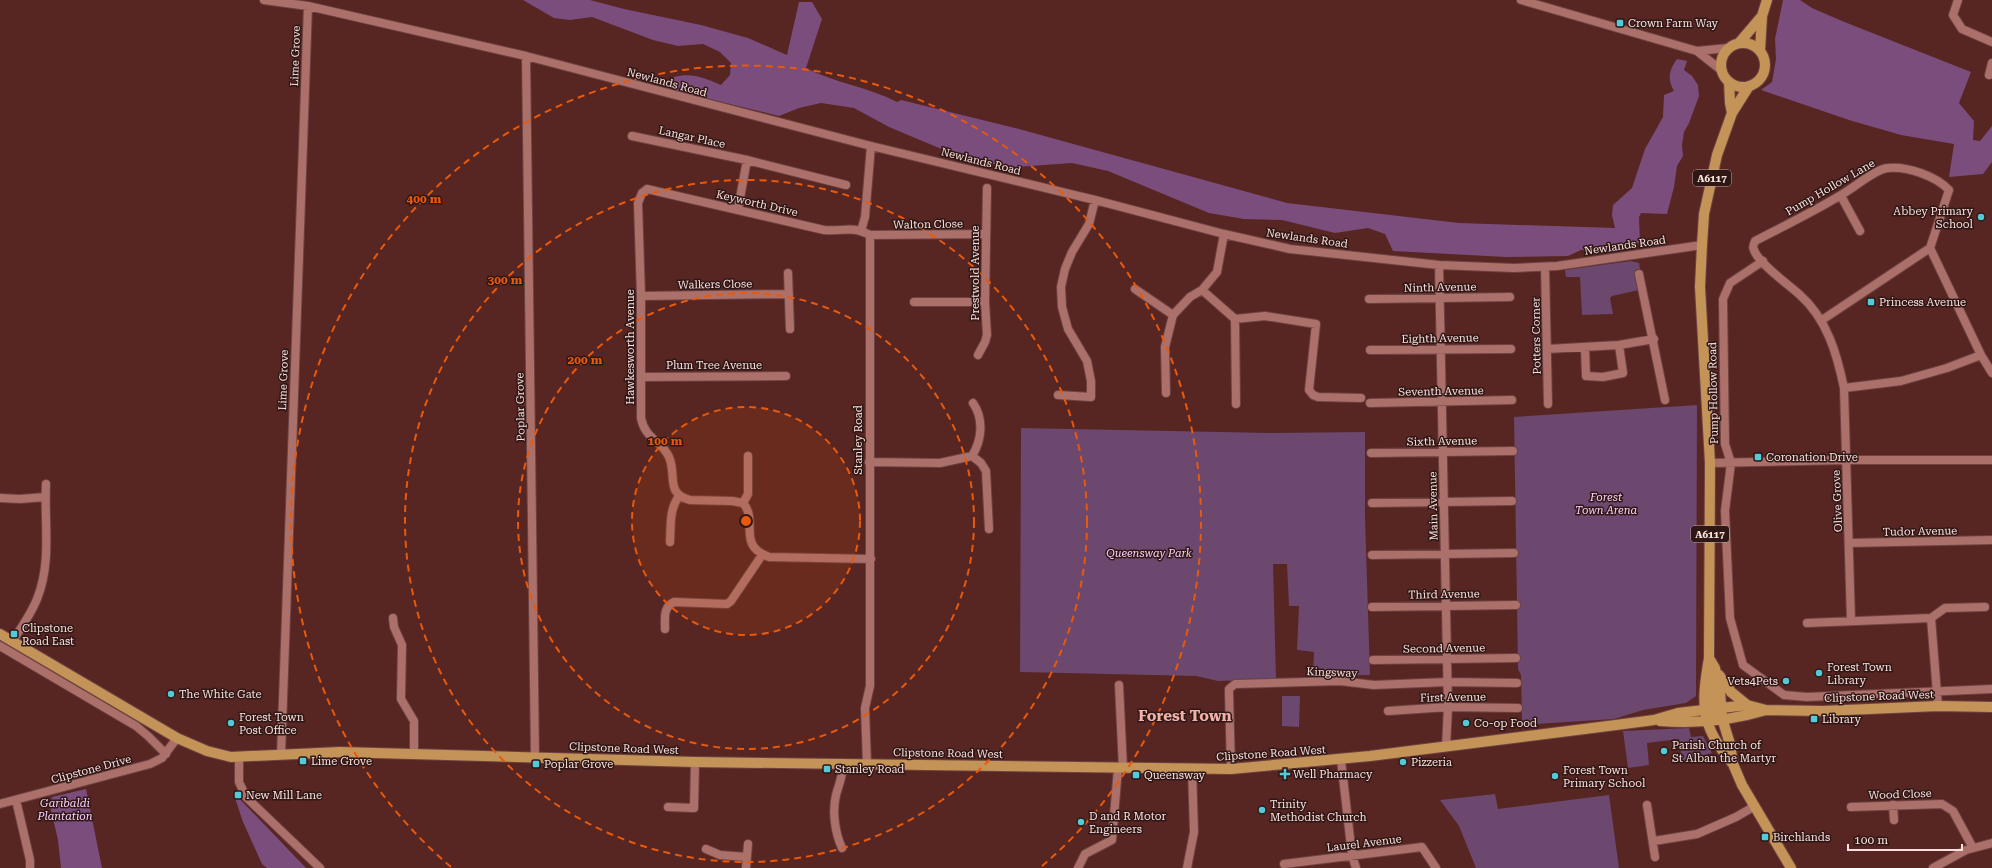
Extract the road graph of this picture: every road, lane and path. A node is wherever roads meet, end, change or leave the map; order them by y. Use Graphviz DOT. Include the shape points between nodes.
graph roads {
  1 [pos="264,0"];
  2 [pos="1767,0"];
  3 [pos="1958,0"];
  4 [pos="1525,1"];
  5 [pos="308,6"];
  6 [pos="1762,16"];
  7 [pos="1992,42"];
  8 [pos="1738,43"];
  9 [pos="1728,48"];
  10 [pos="1760,51"];
  11 [pos="1697,52"];
  12 [pos="526,56"];
  13 [pos="1992,63"];
  14 [pos="1721,70"];
  15 [pos="1989,75"];
  16 [pos="1730,82"];
  17 [pos="1749,86"];
  18 [pos="1732,113"];
  19 [pos="632,136"];
  20 [pos="871,146"];
  21 [pos="747,160"];
  22 [pos="846,185"];
  23 [pos="988,188"];
  24 [pos="647,189"];
  25 [pos="1841,196"];
  26 [pos="1095,200"];
  27 [pos="738,209"];
  28 [pos="861,231"];
  29 [pos="1860,231"];
  30 [pos="1772,232"];
  31 [pos="986,234"];
  32 [pos="1224,234"];
  33 [pos="870,235"];
  34 [pos="1702,245"];
  35 [pos="1930,248"];
  36 [pos="1763,261"];
  37 [pos="1440,266"];
  38 [pos="1545,267"];
  39 [pos="788,273"];
  40 [pos="1639,274"];
  41 [pos="1135,289"];
  42 [pos="1202,290"];
  43 [pos="789,294"];
  44 [pos="641,296"];
  45 [pos="1510,297"];
  46 [pos="1440,298"];
  47 [pos="1369,299"];
  48 [pos="914,302"];
  49 [pos="985,302"];
  50 [pos="1173,315"];
  51 [pos="1235,319"];
  52 [pos="1822,320"];
  53 [pos="790,329"];
  54 [pos="1654,339"];
  55 [pos="1619,346"];
  56 [pos="1585,348"];
  57 [pos="1441,349"];
  58 [pos="1511,349"];
  59 [pos="1547,349"];
  60 [pos="1370,350"];
  61 [pos="1981,355"];
  62 [pos="978,356"];
  63 [pos="1992,373"];
  64 [pos="786,376"];
  65 [pos="642,377"];
  66 [pos="1844,388"];
  67 [pos="1166,393"];
  68 [pos="1058,395"];
  69 [pos="1361,398"];
  70 [pos="1512,400"];
  71 [pos="1665,400"];
  72 [pos="1442,402"];
  73 [pos="1370,403"];
  74 [pos="973,404"];
  75 [pos="1236,404"];
  76 [pos="1548,404"];
  77 [pos="1513,451"];
  78 [pos="1443,452"];
  79 [pos="1371,453"];
  80 [pos="748,456"];
  81 [pos="972,456"];
  82 [pos="1846,460"];
  83 [pos="1992,460"];
  84 [pos="869,462"];
  85 [pos="1710,463"];
  86 [pos="1730,463"];
  87 [pos="46,484"];
  88 [pos="679,496"];
  89 [pos="45,497"];
  90 [pos="0,498"];
  91 [pos="1512,501"];
  92 [pos="1444,502"];
  93 [pos="742,503"];
  94 [pos="1372,503"];
  95 [pos="989,529"];
  96 [pos="1992,540"];
  97 [pos="670,542"];
  98 [pos="1849,543"];
  99 [pos="1514,553"];
  100 [pos="1445,554"];
  101 [pos="762,555"];
  102 [pos="1372,555"];
  103 [pos="871,559"];
  104 [pos="1516,604"];
  105 [pos="1446,605"];
  106 [pos="1372,607"];
  107 [pos="1986,607"];
  108 [pos="393,618"];
  109 [pos="1931,618"];
  110 [pos="1851,621"];
  111 [pos="1807,623"];
  112 [pos="665,629"];
  113 [pos="0,634"];
  114 [pos="12,642"];
  115 [pos="0,646"];
  116 [pos="1516,658"];
  117 [pos="1709,658"];
  118 [pos="1447,659"];
  119 [pos="1373,660"];
  120 [pos="1714,668"];
  121 [pos="1447,682"];
  122 [pos="1517,683"];
  123 [pos="1119,685"];
  124 [pos="1992,689"];
  125 [pos="1936,690"];
  126 [pos="1747,705"];
  127 [pos="1938,706"];
  128 [pos="1448,707"];
  129 [pos="1992,707"];
  130 [pos="1518,708"];
  131 [pos="1766,710"];
  132 [pos="1388,711"];
  133 [pos="1713,713"];
  134 [pos="177,738"];
  135 [pos="1446,747"];
  136 [pos="166,754"];
  137 [pos="281,755"];
  138 [pos="414,755"];
  139 [pos="239,756"];
  140 [pos="535,757"];
  141 [pos="1341,760"];
  142 [pos="695,762"];
  143 [pos="843,764"];
  144 [pos="866,764"];
  145 [pos="1732,764"];
  146 [pos="1120,768"];
  147 [pos="1192,769"];
  148 [pos="1231,769"];
  149 [pos="16,800"];
  150 [pos="0,804"];
  151 [pos="1647,805"];
  152 [pos="1893,805"];
  153 [pos="1755,806"];
  154 [pos="668,807"];
  155 [pos="1851,808"];
  156 [pos="1894,820"];
  157 [pos="1654,841"];
  158 [pos="1992,843"];
  159 [pos="748,844"];
  160 [pos="842,848"];
  161 [pos="1973,848"];
  162 [pos="706,849"];
  163 [pos="1352,855"];
  164 [pos="747,857"];
  165 [pos="1655,857"];
  166 [pos="1284,864"];
  167 [pos="30,868"];
  168 [pos="320,868"];
  169 [pos="746,868"];
  170 [pos="1078,868"];
  171 [pos="1187,868"];
  172 [pos="1356,868"];
  173 [pos="1436,868"];
  174 [pos="1791,868"];
  175 [pos="1933,868"];
  1 -- 5 [label="street, Newlands Road"];
  2 -- 6 [label="main road, A6117"];
  3 -- 7 [label="street" via="1953,15 1962,30"];
  4 -- 11 [label="street"];
  5 -- 12 [label="street, Newlands Road"];
  5 -- 137 [label="street, Lime Grove"];
  6 -- 8 [label="main road, A6117"];
  6 -- 10 [label="main road, A6117"];
  8 -- 9 [label="main road, A6117"];
  8 -- 10 [label="main road" via="1750,44"];
  9 -- 11 [label="street"];
  9 -- 14 [label="main road" via="1722,58"];
  10 -- 17 [label="main road, A6117" via="1764,68 1759,79"];
  11 -- 14 [label="street"];
  12 -- 20 [label="street, Newlands Road"];
  12 -- 140 [label="street, Poplar Grove"];
  13 -- 15 [label="street"];
  14 -- 16 [label="main road"];
  16 -- 17 [label="main road" via="1739,86"];
  16 -- 18 [label="main road, A6117"];
  17 -- 18 [label="main road, A6117"];
  18 -- 34 [label="main road, A6117" via="1717,155 1704,214"];
  19 -- 21 [label="street, Langar Place"];
  20 -- 26 [label="street, Newlands Road"];
  20 -- 28 [label="street" via="865,217"];
  21 -- 22 [label="street, Langar Place"];
  21 -- 27 [label="street"];
  23 -- 31 [label="street, Prestwold Avenue"];
  24 -- 27 [label="street, Keyworth Drive"];
  24 -- 44 [label="street, Hawkesworth Avenue" via="642,193 638,203"];
  25 -- 29 [label="street"];
  25 -- 30 [label="street, Pump Hollow Lane"];
  25 -- 35 [label="street, Pump Hollow Lane" via="1877,170 1888,168 1904,168 1939,181 1949,190"];
  26 -- 32 [label="street, Newlands Road"];
  26 -- 68 [label="street" via="1089,224 1072,252 1061,287 1062,307 1068,329 1087,361 1091,397"];
  27 -- 28 [label="street, Keyworth Drive" via="824,230 853,228"];
  28 -- 33 [label="street"];
  30 -- 36 [label="street, Olive Grove" via="1755,241 1753,246"];
  31 -- 33 [label="street, Walton Close"];
  31 -- 49 [label="street, Prestwold Avenue"];
  32 -- 37 [label="street, Newlands Road" via="1290,249"];
  32 -- 42 [label="street" via="1217,272"];
  33 -- 84 [label="street, Stanley Road"];
  34 -- 38 [label="street, Newlands Road"];
  34 -- 85 [label="main road, Pump Hollow Road / A6117" via="1700,287"];
  35 -- 52 [label="street"];
  35 -- 61 [label="street"];
  36 -- 52 [label="street, Olive Grove" via="1801,296"];
  36 -- 86 [label="street, Pump Hollow Road" via="1730,283 1723,299 1725,444"];
  37 -- 38 [label="street, Newlands Road"];
  37 -- 46 [label="street, Main Avenue"];
  38 -- 59 [label="street, Potters Corner"];
  39 -- 43 [label="street"];
  40 -- 54 [label="street"];
  41 -- 50 [label="street"];
  42 -- 50 [label="street" via="1190,297"];
  42 -- 51 [label="street"];
  43 -- 44 [label="street, Walkers Close"];
  43 -- 53 [label="street"];
  44 -- 65 [label="street, Hawkesworth Avenue"];
  45 -- 46 [label="street, Ninth Avenue"];
  46 -- 47 [label="street, Ninth Avenue"];
  46 -- 57 [label="street, Main Avenue"];
  48 -- 49 [label="street"];
  49 -- 62 [label="street, Prestwold Avenue" via="987,335"];
  50 -- 67 [label="street" via="1164,347"];
  51 -- 69 [label="street" via="1265,316 1316,324 1309,390 1312,395"];
  51 -- 75 [label="street"];
  52 -- 66 [label="street, Olive Grove" via="1837,355"];
  54 -- 55 [label="street"];
  54 -- 71 [label="street"];
  55 -- 56 [label="street"];
  55 -- 56 [label="street" via="1622,373 1603,377 1586,376"];
  56 -- 59 [label="street"];
  57 -- 58 [label="street, Eighth Avenue"];
  57 -- 60 [label="street, Eighth Avenue"];
  57 -- 72 [label="street, Main Avenue"];
  59 -- 76 [label="street, Potters Corner"];
  61 -- 63 [label="street"];
  61 -- 66 [label="street" via="1901,381"];
  64 -- 65 [label="street, Plum Tree Avenue"];
  65 -- 88 [label="street, Hawkesworth Avenue" via="643,428 667,453 672,471 672,486"];
  66 -- 82 [label="street, Olive Grove"];
  70 -- 72 [label="street, Seventh Avenue"];
  72 -- 73 [label="street, Seventh Avenue"];
  72 -- 78 [label="street, Main Avenue"];
  74 -- 81 [label="street" via="978,411 980,434"];
  77 -- 78 [label="street, Sixth Avenue"];
  78 -- 79 [label="street, Sixth Avenue"];
  78 -- 92 [label="street, Main Avenue"];
  80 -- 93 [label="street" via="748,494"];
  81 -- 84 [label="street" via="940,463"];
  81 -- 95 [label="street" via="986,471"];
  82 -- 83 [label="street"];
  82 -- 86 [label="street"];
  82 -- 98 [label="street, Olive Grove"];
  84 -- 103 [label="street, Stanley Road"];
  85 -- 86 [label="street"];
  85 -- 117 [label="main road, Pump Hollow Road / A6117"];
  86 -- 125 [label="street, Pump Hollow Road" via="1725,511 1730,618 1743,665 1784,695 1807,697"];
  87 -- 89 [label="street"];
  88 -- 93 [label="street" via="690,500"];
  88 -- 97 [label="street" via="671,512"];
  89 -- 90 [label="street" via="20,500"];
  89 -- 114 [label="street" via="47,554 41,586 34,606"];
  91 -- 92 [label="street"];
  92 -- 94 [label="street"];
  92 -- 100 [label="street, Main Avenue"];
  93 -- 101 [label="street" via="749,512 751,542"];
  96 -- 98 [label="street, Tudor Avenue"];
  98 -- 110 [label="street, Olive Grove"];
  99 -- 100 [label="street"];
  100 -- 102 [label="street"];
  100 -- 105 [label="street, Main Avenue"];
  101 -- 103 [label="street" via="776,558"];
  101 -- 112 [label="street" via="731,601 722,605 674,602 669,604 666,610"];
  103 -- 144 [label="street, Stanley Road" via="870,686 865,708"];
  104 -- 105 [label="street, Third Avenue"];
  105 -- 106 [label="street, Third Avenue"];
  105 -- 118 [label="street, Main Avenue"];
  107 -- 109 [label="street" via="1945,608"];
  108 -- 138 [label="street" via="402,645 401,698 414,721"];
  109 -- 110 [label="street"];
  109 -- 125 [label="street"];
  110 -- 111 [label="street"];
  113 -- 114 [label="main road"];
  114 -- 134 [label="main road"];
  115 -- 136 [label="street" via="136,726"];
  116 -- 118 [label="street, Second Avenue"];
  117 -- 120 [label="main road, Pump Hollow Road / A6117"];
  117 -- 133 [label="main road, Pump Hollow Road / A6117" via="1704,689"];
  118 -- 119 [label="street, Second Avenue"];
  118 -- 121 [label="street, Main Avenue"];
  120 -- 126 [label="main road" via="1724,684"];
  120 -- 133 [label="main road, Pump Hollow Road / A6117" via="1720,691"];
  121 -- 122 [label="street, Kingsway"];
  121 -- 128 [label="street, Main Avenue"];
  121 -- 148 [label="street, Kingsway" via="1374,685 1340,681 1235,684 1229,692"];
  123 -- 146 [label="street"];
  124 -- 125 [label="street, Pump Hollow Road"];
  125 -- 127 [label="street"];
  126 -- 131 [label="main road, Clipstone Road West"];
  126 -- 133 [label="main road, Clipstone Road West"];
  127 -- 129 [label="main road, Clipstone Road West"];
  127 -- 131 [label="main road, Clipstone Road West" via="1823,711"];
  128 -- 130 [label="street, First Avenue"];
  128 -- 132 [label="street, First Avenue"];
  128 -- 135 [label="street, Main Avenue"];
  131 -- 133 [label="main road, Clipstone Road West" via="1744,717"];
  133 -- 135 [label="main road, Clipstone Road West" via="1678,713 1654,720"];
  133 -- 145 [label="main road, A6117" via="1730,744"];
  133 -- 145 [label="main road, A6117" via="1718,746"];
  134 -- 136 [label="street, Clipstone Drive"];
  134 -- 139 [label="main road" via="207,751"];
  135 -- 141 [label="main road, Clipstone Road West"];
  136 -- 149 [label="street, Clipstone Drive" via="150,764"];
  137 -- 138 [label="main road, Clipstone Road West" via="340,752"];
  137 -- 139 [label="main road, Clipstone Road West"];
  138 -- 140 [label="main road, Clipstone Road West"];
  139 -- 168 [label="street" via="239,782 246,797"];
  140 -- 142 [label="main road, Clipstone Road West"];
  141 -- 148 [label="main road, Clipstone Road West"];
  141 -- 163 [label="street"];
  142 -- 143 [label="main road, Clipstone Road West"];
  142 -- 154 [label="street" via="694,808"];
  143 -- 144 [label="main road, Clipstone Road West"];
  143 -- 160 [label="street" via="843,776 836,796 835,809 836,834"];
  144 -- 146 [label="main road, Clipstone Road West"];
  145 -- 153 [label="main road, A6117"];
  146 -- 147 [label="main road, Clipstone Road West"];
  146 -- 170 [label="street" via="1112,840 1085,854"];
  147 -- 148 [label="main road, Clipstone Road West"];
  147 -- 171 [label="street" via="1194,832"];
  149 -- 150 [label="street, Clipstone Drive"];
  149 -- 167 [label="street"];
  151 -- 157 [label="street"];
  152 -- 155 [label="street, Wood Close"];
  152 -- 156 [label="street"];
  152 -- 161 [label="street, Wood Close" via="1948,806"];
  153 -- 157 [label="street" via="1698,834"];
  153 -- 174 [label="main road, A6117"];
  157 -- 165 [label="street"];
  158 -- 161 [label="street"];
  159 -- 164 [label="street"];
  161 -- 175 [label="street" via="1958,853"];
  162 -- 164 [label="street" via="720,855"];
  163 -- 166 [label="street, Laurel Avenue"];
  163 -- 172 [label="street"];
  163 -- 173 [label="street, Laurel Avenue" via="1422,847"];
  164 -- 169 [label="street"];
}
